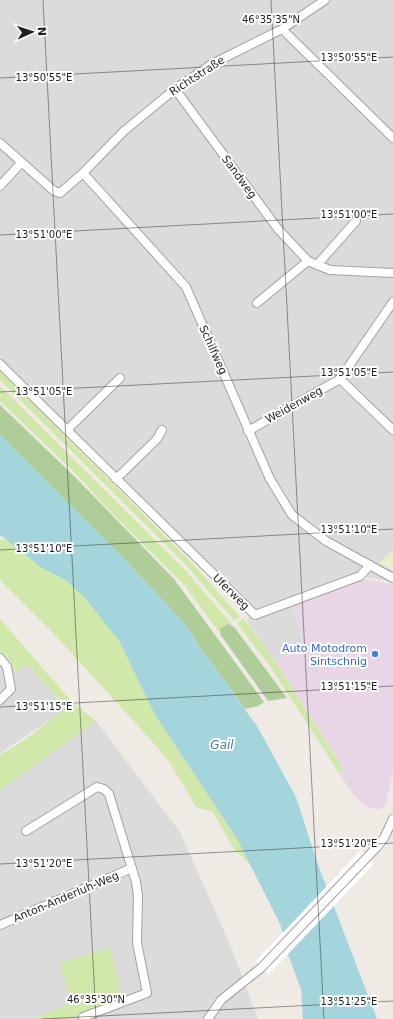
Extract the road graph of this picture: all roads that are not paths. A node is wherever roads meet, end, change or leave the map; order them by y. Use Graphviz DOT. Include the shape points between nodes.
graph roads {
  1 [pos="325,0"];
  2 [pos="282,29"];
  3 [pos="175,89"];
  4 [pos="393,138"];
  5 [pos="0,143"];
  6 [pos="21,163"];
  7 [pos="83,173"];
  8 [pos="0,186"];
  9 [pos="356,221"];
  10 [pos="308,261"];
  11 [pos="317,265"];
  12 [pos="393,273"];
  13 [pos="393,302"];
  14 [pos="257,303"];
  15 [pos="0,364"];
  16 [pos="120,378"];
  17 [pos="340,379"];
  18 [pos="67,430"];
  19 [pos="162,430"];
  20 [pos="393,430"];
  21 [pos="248,431"];
  22 [pos="116,479"];
  23 [pos="370,565"];
  24 [pos="393,578"];
  25 [pos="0,658"];
  26 [pos="0,700"];
  27 [pos="393,819"];
  28 [pos="26,830"];
  29 [pos="132,868"];
  30 [pos="0,925"];
  31 [pos="81,1018"];
  32 [pos="208,1019"];
  1 -- 2 [label="street, Richtstraße"];
  2 -- 3 [label="street, Richtstraße" via="212,64"];
  2 -- 4 [label="street"];
  3 -- 7 [label="street, Richtstraße" via="124,130"];
  3 -- 10 [label="street, Sandweg" via="278,229"];
  5 -- 6 [label="street"];
  6 -- 7 [label="street" via="54,191 60,193"];
  6 -- 8 [label="street"];
  7 -- 21 [label="street, Schilfweg" via="186,287"];
  9 -- 11 [label="street"];
  10 -- 11 [label="street, Sandweg"];
  10 -- 14 [label="street"];
  11 -- 12 [label="street, Sandweg" via="330,270"];
  13 -- 17 [label="street, Weidenweg"];
  15 -- 18 [label="street, Uferweg"];
  16 -- 18 [label="street"];
  17 -- 20 [label="street"];
  17 -- 21 [label="street, Weidenweg"];
  18 -- 22 [label="street, Uferweg"];
  19 -- 22 [label="street" via="157,439"];
  21 -- 23 [label="street, Schilfweg" via="270,479 292,515 326,541"];
  22 -- 23 [label="street, Uferweg" via="255,615 360,576"];
  23 -- 24 [label="street, Schilfweg"];
  25 -- 26 [label="street" via="7,667 11,689"];
  27 -- 32 [label="street" via="384,838 368,857 261,968 222,1000"];
  28 -- 29 [label="street, Anton-Anderluh-Weg" via="89,791 97,787 104,789 109,794"];
  29 -- 30 [label="street, Anton-Anderluh-Weg"];
  29 -- 31 [label="street, Anton-Anderluh-Weg" via="138,896 137,943 147,993"];
}
